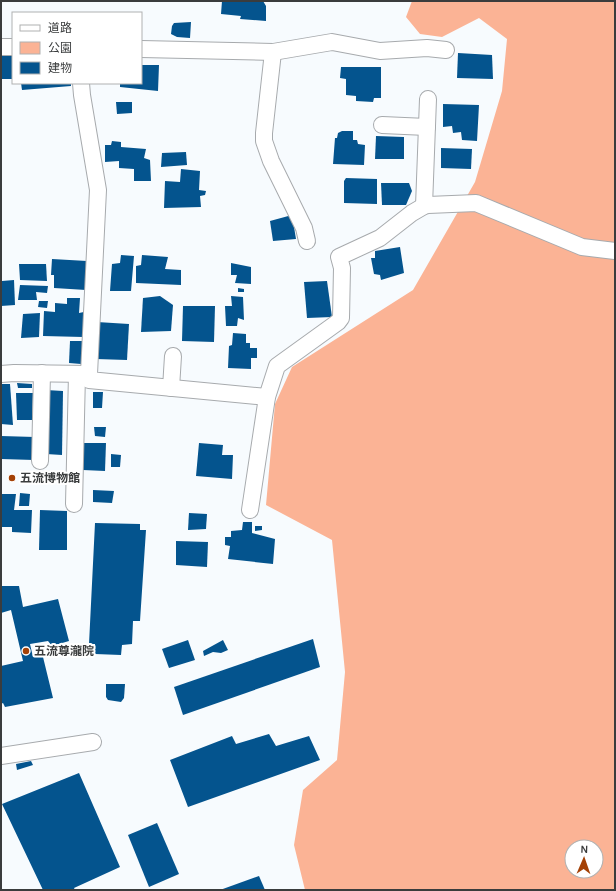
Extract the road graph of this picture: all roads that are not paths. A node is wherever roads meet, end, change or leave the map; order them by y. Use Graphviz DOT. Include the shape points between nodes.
graph roads {
  1 [pos="1,47"];
  2 [pos="12,47"];
  3 [pos="142,50"];
  4 [pos="446,50"];
  5 [pos="273,52"];
  6 [pos="81,84"];
  7 [pos="428,99"];
  8 [pos="382,125"];
  9 [pos="427,127"];
  10 [pos="424,206"];
  11 [pos="307,241"];
  12 [pos="615,251"];
  13 [pos="173,356"];
  14 [pos="1,374"];
  15 [pos="42,374"];
  16 [pos="83,374"];
  17 [pos="171,388"];
  18 [pos="267,397"];
  19 [pos="40,461"];
  20 [pos="74,504"];
  21 [pos="250,510"];
  22 [pos="93,742"];
  23 [pos="1,756"];
  1 -- 2 [label="street"];
  3 -- 5 [label="street"];
  4 -- 5 [label="street" via="427,48 380,51 332,42"];
  5 -- 11 [label="street" via="264,141 304,228"];
  6 -- 16 [label="street" via="98,190"];
  7 -- 9 [label="street"];
  8 -- 9 [label="street"];
  9 -- 10 [label="street"];
  10 -- 12 [label="street" via="476,203 582,247"];
  10 -- 18 [label="street" via="380,238 340,257 341,318 277,366"];
  13 -- 17 [label="street"];
  14 -- 15 [label="street"];
  15 -- 16 [label="street"];
  15 -- 19 [label="street"];
  16 -- 17 [label="street" via="89,380"];
  16 -- 20 [label="street"];
  17 -- 18 [label="street"];
  18 -- 21 [label="street"];
  22 -- 23 [label="street"];
}
